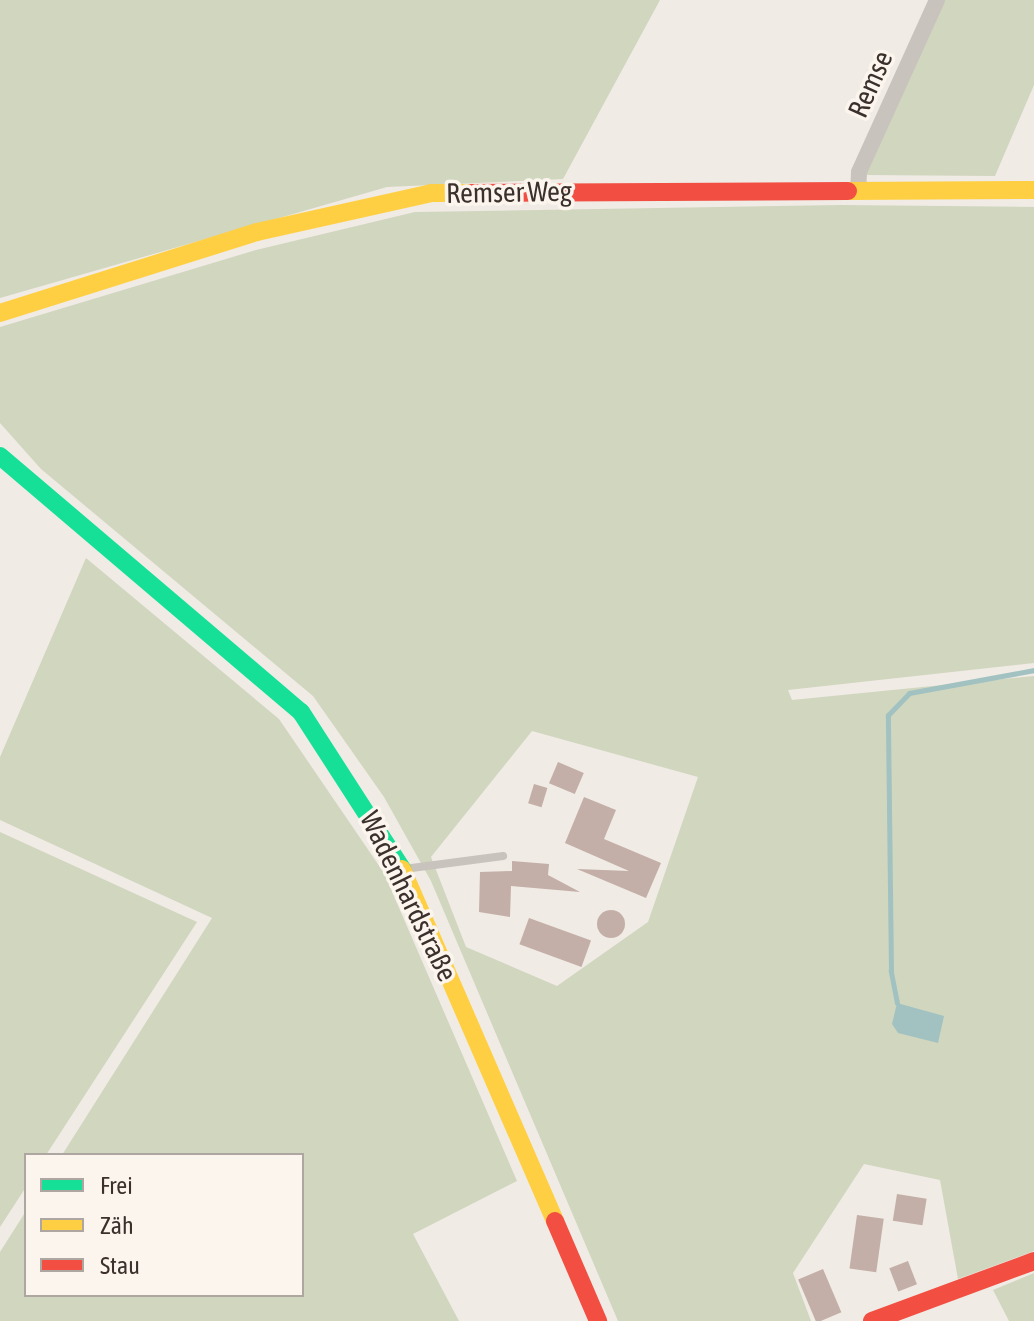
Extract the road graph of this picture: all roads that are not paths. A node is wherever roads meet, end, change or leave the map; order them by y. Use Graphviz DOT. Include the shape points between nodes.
graph roads {
  1 [pos="937,0"];
  2 [pos="1034,190"];
  3 [pos="858,192"];
  4 [pos="0,313"];
  5 [pos="0,456"];
  6 [pos="503,856"];
  7 [pos="402,869"];
  8 [pos="1034,1261"];
  9 [pos="598,1321"];
  10 [pos="872,1321"];
  1 -- 3 [label="street, Remse" via="859,172"];
  2 -- 3 [label="street, Remser Weg"];
  3 -- 4 [label="street, Remser Weg" via="431,193 257,232"];
  5 -- 7 [label="street, Wadenhardstraße" via="301,712"];
  6 -- 7 [label="lane"];
  7 -- 9 [label="street, Wadenhardstraße"];
  8 -- 10 [label="street"];
}
